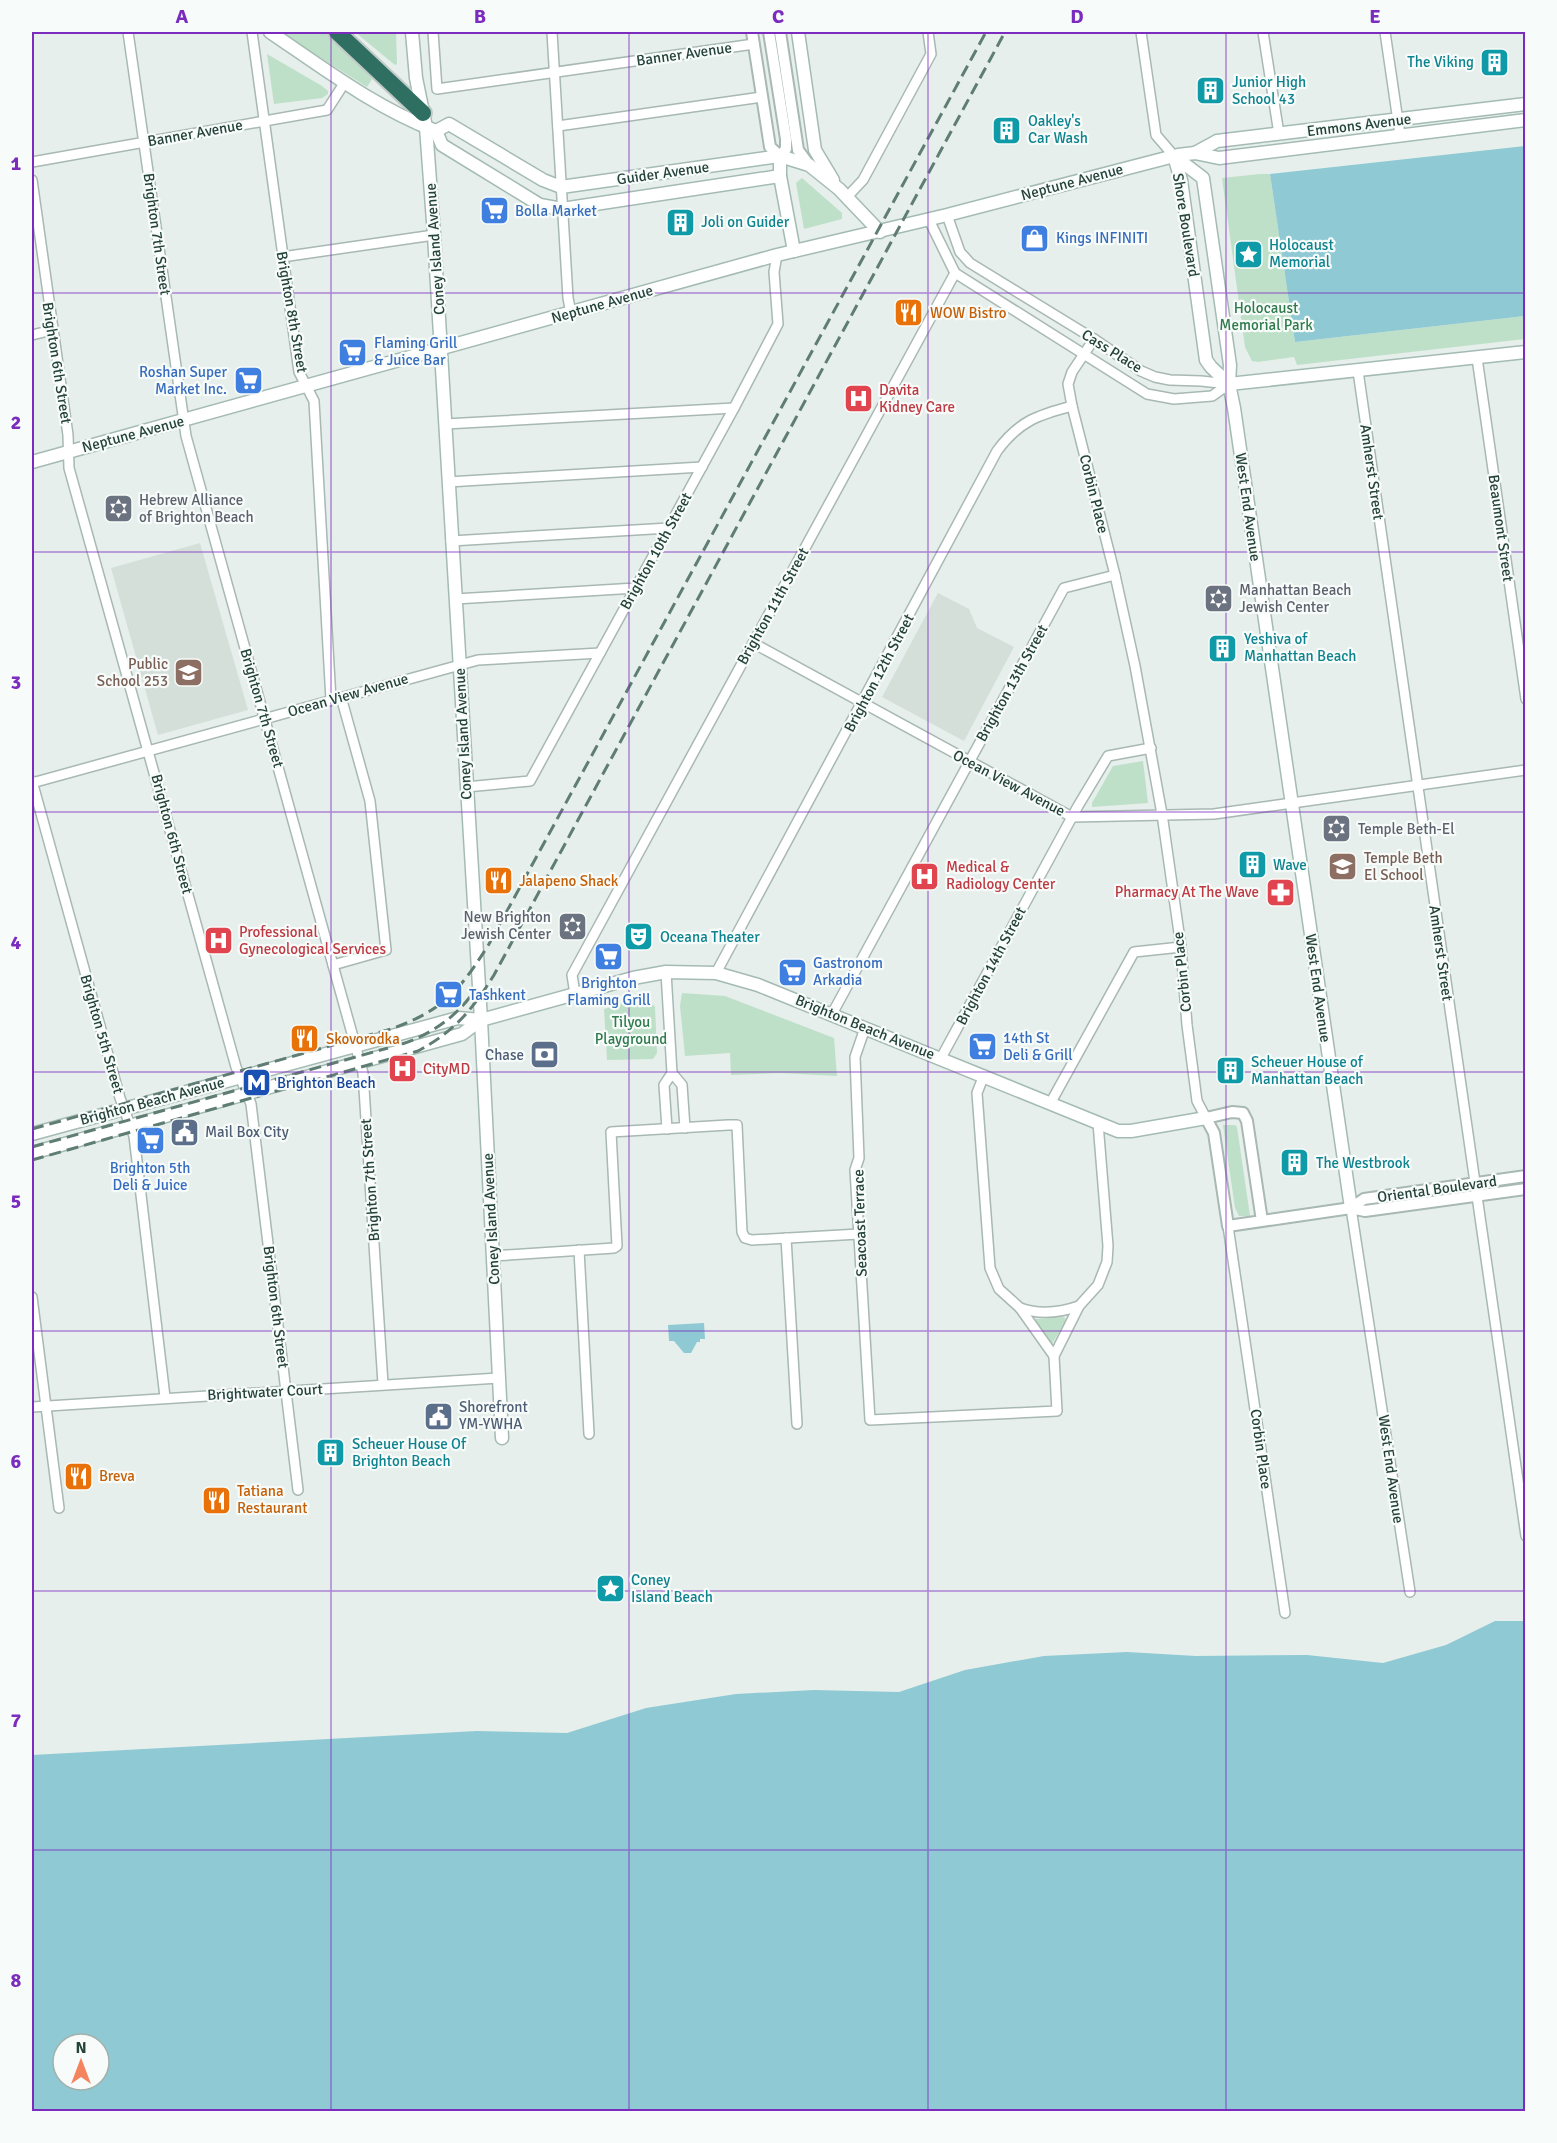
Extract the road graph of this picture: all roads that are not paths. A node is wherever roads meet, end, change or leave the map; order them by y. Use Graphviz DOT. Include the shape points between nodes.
graph roads {
  1 [pos="128,32"];
  2 [pos="252,32"];
  3 [pos="270,32"];
  4 [pos="337,32"];
  5 [pos="412,32"];
  6 [pos="433,32"];
  7 [pos="552,32"];
  8 [pos="752,32"];
  9 [pos="769,32"];
  10 [pos="780,32"];
  11 [pos="798,32"];
  12 [pos="928,32"];
  13 [pos="1141,32"];
  14 [pos="1263,32"];
  15 [pos="1385,32"];
  16 [pos="754,44"];
  17 [pos="555,72"];
  18 [pos="345,82"];
  19 [pos="762,96"];
  20 [pos="1526,104"];
  21 [pos="1398,120"];
  22 [pos="1526,120"];
  23 [pos="263,121"];
  24 [pos="428,124"];
  25 [pos="558,126"];
  26 [pos="1279,134"];
  27 [pos="1400,135"];
  28 [pos="144,142"];
  29 [pos="1195,153"];
  30 [pos="780,156"];
  31 [pos="1174,156"];
  32 [pos="32,162"];
  33 [pos="809,165"];
  34 [pos="780,176"];
  35 [pos="32,180"];
  36 [pos="561,187"];
  37 [pos="843,193"];
  38 [pos="562,209"];
  39 [pos="947,215"];
  40 [pos="929,220"];
  41 [pos="35,230"];
  42 [pos="880,232"];
  43 [pos="434,235"];
  44 [pos="794,251"];
  45 [pos="777,255"];
  46 [pos="282,257"];
  47 [pos="955,273"];
  48 [pos="572,312"];
  49 [pos="52,330"];
  50 [pos="32,335"];
  51 [pos="1094,339"];
  52 [pos="441,349"];
  53 [pos="1526,351"];
  54 [pos="1085,354"];
  55 [pos="1477,357"];
  56 [pos="1358,371"];
  57 [pos="1229,384"];
  58 [pos="307,386"];
  59 [pos="1072,406"];
  60 [pos="734,408"];
  61 [pos="183,420"];
  62 [pos="445,424"];
  63 [pos="69,452"];
  64 [pos="32,462"];
  65 [pos="702,467"];
  66 [pos="448,482"];
  67 [pos="669,528"];
  68 [pos="451,541"];
  69 [pos="1115,575"];
  70 [pos="636,588"];
  71 [pos="455,599"];
  72 [pos="753,643"];
  73 [pos="600,653"];
  74 [pos="459,665"];
  75 [pos="341,697"];
  76 [pos="1526,699"];
  77 [pos="331,700"];
  78 [pos="863,703"];
  79 [pos="264,718"];
  80 [pos="1151,748"];
  81 [pos="149,751"];
  82 [pos="969,762"];
  83 [pos="1526,771"];
  84 [pos="32,782"];
  85 [pos="1417,786"];
  86 [pos="466,787"];
  87 [pos="1291,804"];
  88 [pos="1162,814"];
  89 [pos="1072,817"];
  90 [pos="1181,947"];
  91 [pos="333,965"];
  92 [pos="666,972"];
  93 [pos="716,973"];
  94 [pos="575,994"];
  95 [pos="831,1014"];
  96 [pos="481,1020"];
  97 [pos="865,1028"];
  98 [pos="356,1047"];
  99 [pos="941,1058"];
  100 [pos="360,1063"];
  101 [pos="672,1073"];
  102 [pos="984,1075"];
  103 [pos="241,1078"];
  104 [pos="248,1094"];
  105 [pos="1051,1102"];
  106 [pos="124,1109"];
  107 [pos="1206,1118"];
  108 [pos="1098,1123"];
  109 [pos="130,1127"];
  110 [pos="685,1128"];
  111 [pos="670,1129"];
  112 [pos="32,1134"];
  113 [pos="32,1153"];
  114 [pos="1526,1176"];
  115 [pos="1474,1183"];
  116 [pos="1526,1189"];
  117 [pos="1475,1196"];
  118 [pos="1351,1208"];
  119 [pos="1262,1221"];
  120 [pos="1228,1226"];
  121 [pos="859,1234"];
  122 [pos="786,1238"];
  123 [pos="579,1250"];
  124 [pos="493,1256"];
  125 [pos="32,1297"];
  126 [pos="1079,1306"];
  127 [pos="1020,1308"];
  128 [pos="1054,1356"];
  129 [pos="499,1378"];
  130 [pos="383,1384"];
  131 [pos="287,1390"];
  132 [pos="165,1397"];
  133 [pos="45,1405"];
  134 [pos="32,1407"];
  135 [pos="796,1424"];
  136 [pos="589,1434"];
  137 [pos="502,1438"];
  138 [pos="298,1490"];
  139 [pos="58,1508"];
  140 [pos="1526,1536"];
  141 [pos="1410,1592"];
  142 [pos="1285,1613"];
  1 -- 28 [label="street, Brighton 7th Street"];
  2 -- 23 [label="street, Brighton 8th Street"];
  3 -- 18 [label="main road, Guider Avenue"];
  4 -- 24 [label="highway"];
  5 -- 24 [label="main road, Coney Island Avenue" via="416,78"];
  6 -- 17 [label="street, Banner Avenue" via="437,89"];
  7 -- 17 [label="street"];
  8 -- 16 [label="street"];
  9 -- 30 [label="street" via="786,140 786,149"];
  10 -- 33 [label="street" via="798,150"];
  11 -- 37 [label="main road" via="815,150"];
  12 -- 37 [label="street" via="931,54 863,180"];
  13 -- 31 [label="street" via="1156,135"];
  14 -- 26 [label="street"];
  15 -- 21 [label="street"];
  16 -- 17 [label="street, Banner Avenue"];
  16 -- 19 [label="street"];
  17 -- 25 [label="street"];
  18 -- 23 [label="street, Banner Avenue" via="327,110"];
  18 -- 24 [label="main road, Guider Avenue" via="365,96"];
  19 -- 25 [label="street"];
  19 -- 30 [label="street" via="770,147"];
  20 -- 21 [label="main road, Emmons Avenue"];
  21 -- 26 [label="main road, Emmons Avenue"];
  21 -- 27 [label="street"];
  22 -- 27 [label="main road, Emmons Avenue"];
  23 -- 28 [label="street, Banner Avenue"];
  23 -- 46 [label="street, Brighton 8th Street"];
  24 -- 36 [label="main road, Guider Avenue" via="449,124"];
  24 -- 38 [label="main road, Guider Avenue" via="442,145 540,205"];
  24 -- 43 [label="main road, Coney Island Avenue"];
  25 -- 36 [label="street"];
  26 -- 29 [label="main road, Emmons Avenue" via="1217,141"];
  27 -- 29 [label="main road, Emmons Avenue" via="1219,158"];
  28 -- 32 [label="street, Banner Avenue"];
  28 -- 61 [label="street, Brighton 7th Street"];
  29 -- 31 [label="main road, Emmons Avenue"];
  30 -- 33 [label="main road, Guider Avenue"];
  30 -- 34 [label="main road"];
  30 -- 36 [label="main road, Guider Avenue"];
  31 -- 39 [label="main road, Neptune Avenue"];
  31 -- 57 [label="main road, Shore Boulevard" via="1181,180 1206,360"];
  31 -- 57 [label="main road, Shore Boulevard" via="1203,178 1230,365"];
  33 -- 37 [label="main road, Guider Avenue"];
  34 -- 38 [label="main road, Guider Avenue"];
  34 -- 44 [label="main road"];
  35 -- 41 [label="street, Brighton 6th Street"];
  36 -- 38 [label="street"];
  37 -- 42 [label="main road, Guider Avenue"];
  38 -- 48 [label="street"];
  39 -- 40 [label="main road, Neptune Avenue"];
  39 -- 51 [label="street, Cass Place" via="960,252 970,263"];
  40 -- 42 [label="main road, Neptune Avenue"];
  40 -- 47 [label="street"];
  41 -- 49 [label="street, Brighton 6th Street"];
  42 -- 44 [label="main road, Neptune Avenue"];
  43 -- 46 [label="street"];
  43 -- 52 [label="main road, Coney Island Avenue"];
  44 -- 45 [label="main road, Neptune Avenue"];
  45 -- 48 [label="main road, Neptune Avenue"];
  45 -- 60 [label="street, Brighton 10th Street" via="774,272 778,324"];
  46 -- 58 [label="street, Brighton 8th Street" via="299,372"];
  47 -- 54 [label="street, Cass Place"];
  47 -- 72 [label="street, Brighton 11th Street"];
  48 -- 52 [label="main road, Neptune Avenue"];
  49 -- 50 [label="street"];
  49 -- 63 [label="street, Brighton 6th Street"];
  51 -- 54 [label="street, Corbin Place"];
  51 -- 57 [label="street, Cass Place" via="1155,377"];
  52 -- 58 [label="main road, Neptune Avenue"];
  52 -- 62 [label="main road, Coney Island Avenue"];
  53 -- 55 [label="main road"];
  54 -- 57 [label="street, Cass Place" via="1147,394 1174,399 1212,396"];
  54 -- 59 [label="street, Corbin Place" via="1068,384"];
  55 -- 56 [label="main road"];
  55 -- 76 [label="street, Beaumont Street"];
  56 -- 57 [label="main road"];
  56 -- 85 [label="street, Amherst Street"];
  57 -- 87 [label="main road, West End Avenue"];
  58 -- 61 [label="main road, Neptune Avenue"];
  58 -- 77 [label="street, Brighton 8th Street" via="314,401"];
  59 -- 69 [label="street, Corbin Place"];
  59 -- 78 [label="street, Brighton 12th Street" via="1031,418 1012,432 997,451"];
  60 -- 62 [label="street"];
  60 -- 65 [label="street, Brighton 10th Street"];
  61 -- 63 [label="main road, Neptune Avenue"];
  61 -- 79 [label="street, Brighton 7th Street"];
  62 -- 66 [label="main road, Coney Island Avenue"];
  63 -- 64 [label="main road, Neptune Avenue"];
  63 -- 81 [label="street, Brighton 6th Street" via="69,468"];
  65 -- 66 [label="street"];
  65 -- 67 [label="street, Brighton 10th Street"];
  66 -- 68 [label="main road, Coney Island Avenue"];
  67 -- 68 [label="street"];
  67 -- 70 [label="street, Brighton 10th Street"];
  68 -- 71 [label="main road, Coney Island Avenue"];
  69 -- 80 [label="street, Corbin Place"];
  69 -- 82 [label="street, Brighton 13th Street" via="1064,588"];
  70 -- 71 [label="street"];
  70 -- 73 [label="street, Brighton 10th Street"];
  71 -- 74 [label="main road, Coney Island Avenue"];
  72 -- 78 [label="street, Ocean View Avenue"];
  72 -- 94 [label="street, Brighton 11th Street" via="572,975"];
  73 -- 74 [label="street, Ocean View Avenue" via="478,660"];
  73 -- 86 [label="street, Brighton 10th Street" via="530,781"];
  74 -- 75 [label="street, Ocean View Avenue"];
  74 -- 86 [label="main road, Coney Island Avenue"];
  75 -- 77 [label="street, Ocean View Avenue"];
  75 -- 91 [label="street" via="370,801 386,950"];
  77 -- 79 [label="street, Ocean View Avenue"];
  78 -- 82 [label="street, Ocean View Avenue"];
  78 -- 93 [label="street, Brighton 12th Street"];
  79 -- 81 [label="street, Ocean View Avenue"];
  79 -- 91 [label="street, Brighton 7th Street"];
  80 -- 88 [label="street, Corbin Place"];
  80 -- 89 [label="street, Brighton 14th Street" via="1108,756"];
  81 -- 84 [label="street, Ocean View Avenue"];
  81 -- 103 [label="street, Brighton 6th Street"];
  82 -- 89 [label="street, Ocean View Avenue"];
  82 -- 95 [label="street, Brighton 13th Street"];
  83 -- 85 [label="street, Ocean View Avenue"];
  84 -- 106 [label="street, Brighton 5th Street"];
  85 -- 87 [label="street, Ocean View Avenue"];
  85 -- 115 [label="street, Amherst Street"];
  86 -- 96 [label="main road, Coney Island Avenue"];
  87 -- 88 [label="street, Ocean View Avenue" via="1214,814"];
  87 -- 118 [label="main road, West End Avenue"];
  88 -- 89 [label="street, Ocean View Avenue"];
  88 -- 90 [label="street, Corbin Place"];
  89 -- 99 [label="street, Brighton 14th Street"];
  90 -- 105 [label="street" via="1134,952"];
  90 -- 107 [label="street, Corbin Place" via="1197,1101"];
  91 -- 98 [label="street, Brighton 7th Street"];
  92 -- 93 [label="main road, Brighton Beach Avenue"];
  92 -- 94 [label="main road, Brighton Beach Avenue"];
  92 -- 101 [label="street"];
  93 -- 95 [label="main road, Brighton Beach Avenue"];
  94 -- 96 [label="main road, Brighton Beach Avenue"];
  95 -- 97 [label="main road, Brighton Beach Avenue"];
  96 -- 98 [label="main road, Brighton Beach Avenue" via="458,1018"];
  96 -- 100 [label="main road, Brighton Beach Avenue" via="462,1034"];
  96 -- 124 [label="main road, Coney Island Avenue"];
  97 -- 99 [label="main road, Brighton Beach Avenue"];
  97 -- 121 [label="street, Seacoast Terrace" via="855,1058"];
  98 -- 100 [label="street, Brighton 7th Street"];
  98 -- 103 [label="main road, Brighton Beach Avenue"];
  99 -- 102 [label="main road, Brighton Beach Avenue"];
  100 -- 104 [label="main road, Brighton Beach Avenue"];
  100 -- 130 [label="street, Brighton 7th Street"];
  101 -- 110 [label="street" via="682,1085"];
  101 -- 111 [label="street" via="664,1085"];
  102 -- 105 [label="main road, Brighton Beach Avenue"];
  102 -- 127 [label="street" via="977,1093 987,1255 999,1289"];
  103 -- 104 [label="street, Brighton 6th Street"];
  103 -- 106 [label="main road, Brighton Beach Avenue"];
  104 -- 109 [label="main road, Brighton Beach Avenue"];
  104 -- 131 [label="street, Brighton 6th Street"];
  105 -- 108 [label="main road, Brighton Beach Avenue"];
  106 -- 109 [label="street, Brighton 5th Street"];
  106 -- 112 [label="main road, Brighton Beach Avenue"];
  107 -- 108 [label="main road, Brighton Beach Avenue" via="1131,1131 1118,1131"];
  107 -- 119 [label="street, Brighton Beach Avenue" via="1243,1113"];
  107 -- 120 [label="street, Corbin Place" via="1214,1133"];
  108 -- 126 [label="street" via="1107,1254 1098,1285"];
  109 -- 113 [label="main road, Brighton Beach Avenue"];
  109 -- 132 [label="street, Brighton 5th Street"];
  110 -- 111 [label="street"];
  110 -- 122 [label="street" via="737,1125 742,1232 752,1240"];
  111 -- 123 [label="street" via="610,1132 617,1246"];
  114 -- 115 [label="street, Oriental Boulevard"];
  115 -- 117 [label="street, Amherst Street"];
  115 -- 118 [label="street, Oriental Boulevard" via="1364,1199"];
  116 -- 117 [label="street, Oriental Boulevard"];
  117 -- 118 [label="street, Oriental Boulevard" via="1365,1211"];
  117 -- 140 [label="street, Amherst Street"];
  118 -- 119 [label="street, Oriental Boulevard"];
  118 -- 141 [label="street, West End Avenue"];
  119 -- 120 [label="street, Oriental Boulevard"];
  120 -- 142 [label="street, Corbin Place"];
  121 -- 122 [label="street"];
  121 -- 128 [label="street, Seacoast Terrace" via="870,1420 1057,1411"];
  122 -- 135 [label="street"];
  123 -- 124 [label="street"];
  123 -- 136 [label="street"];
  124 -- 129 [label="main road, Coney Island Avenue"];
  125 -- 133 [label="street"];
  126 -- 127 [label="street" via="1054,1313"];
  126 -- 128 [label="street"];
  127 -- 128 [label="street"];
  129 -- 130 [label="street, Brightwater Court"];
  129 -- 137 [label="main road, Coney Island Avenue"];
  130 -- 131 [label="street, Brightwater Court"];
  131 -- 132 [label="street, Brightwater Court"];
  131 -- 138 [label="street, Brighton 6th Street"];
  132 -- 133 [label="street, Brightwater Court"];
  133 -- 134 [label="street, Brightwater Court"];
  133 -- 139 [label="street"];
}
